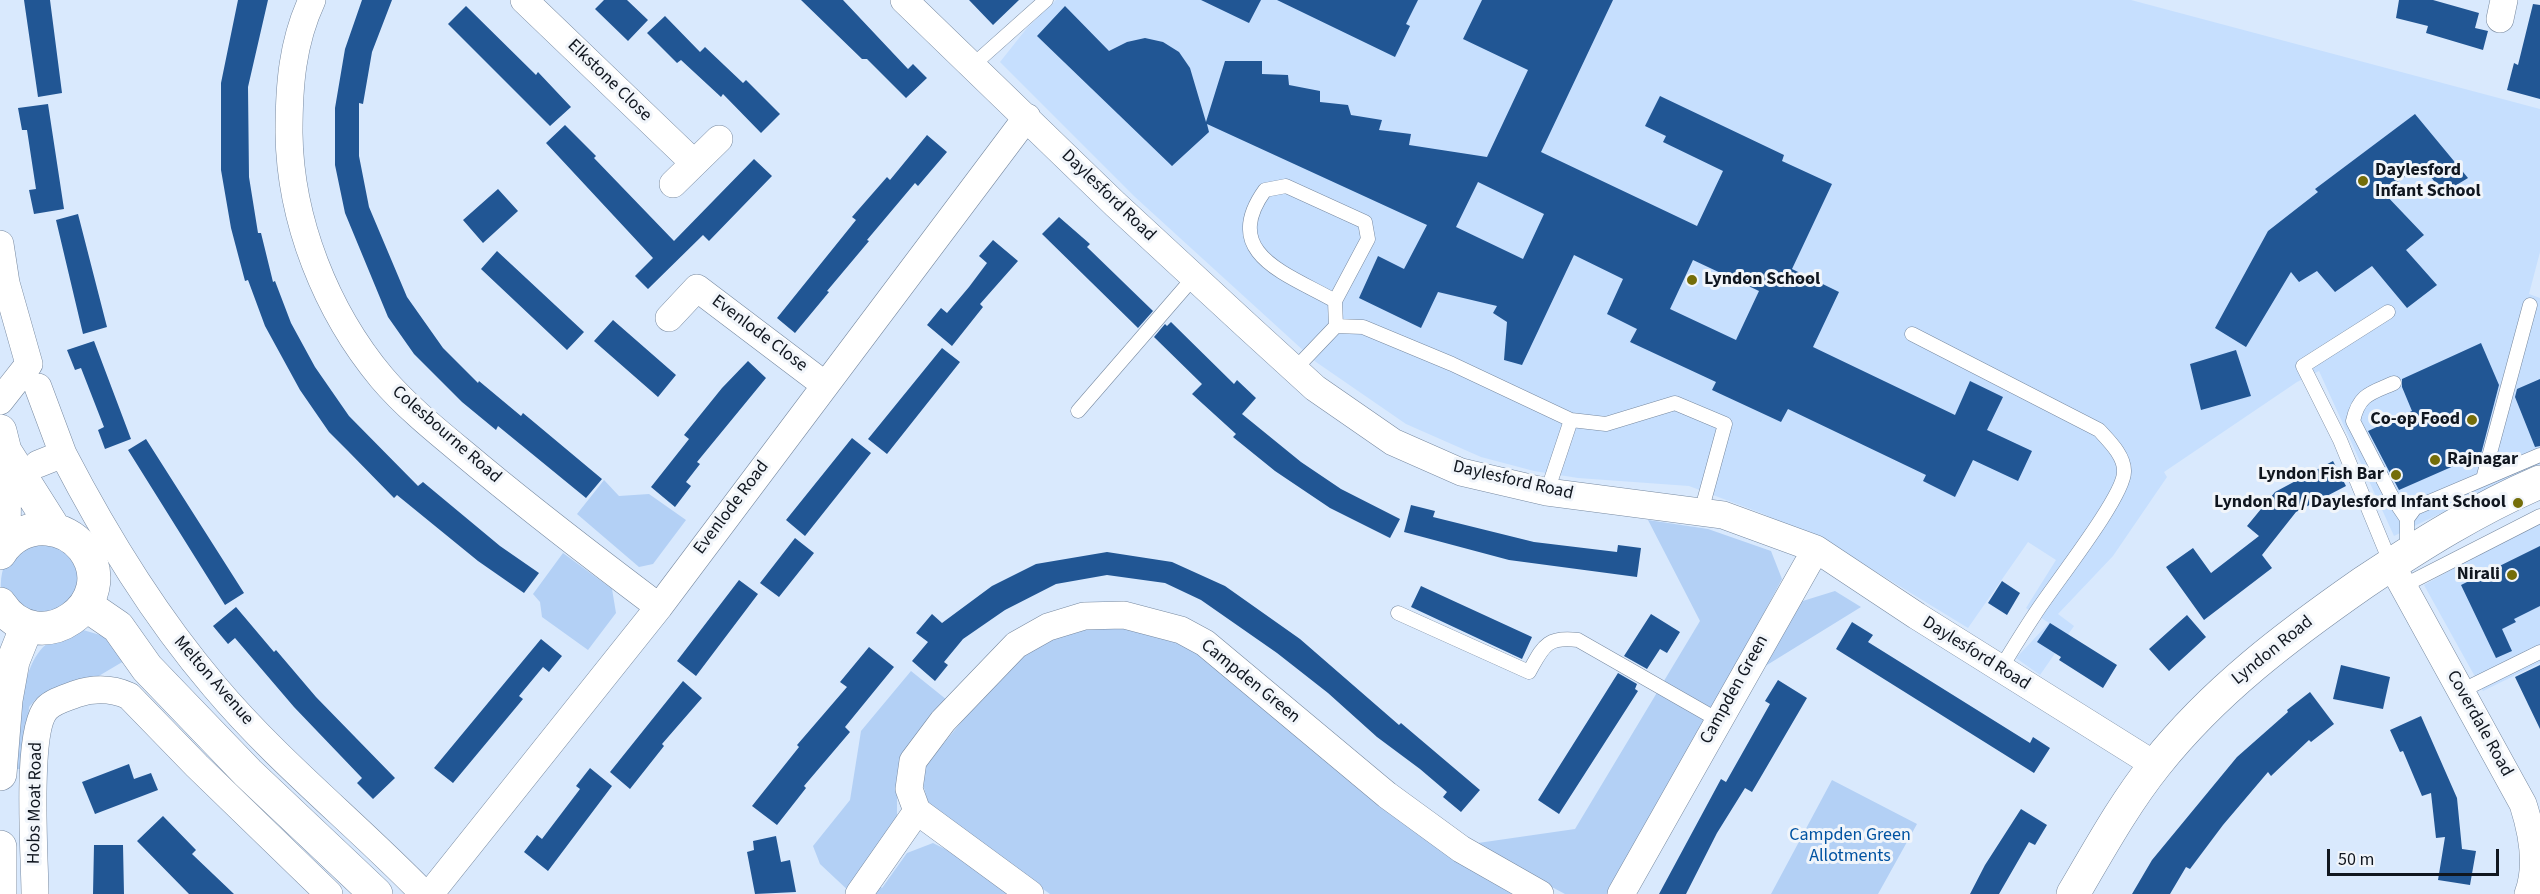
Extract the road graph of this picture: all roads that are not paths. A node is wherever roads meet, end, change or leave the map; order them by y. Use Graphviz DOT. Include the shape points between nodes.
graph roads {
  1 [pos="312,0"];
  2 [pos="524,0"];
  3 [pos="904,0"];
  4 [pos="1046,0"];
  5 [pos="973,65"];
  6 [pos="1027,117"];
  7 [pos="719,139"];
  8 [pos="693,162"];
  9 [pos="673,184"];
  10 [pos="0,244"];
  11 [pos="1194,277"];
  12 [pos="1335,301"];
  13 [pos="2530,305"];
  14 [pos="2388,312"];
  15 [pos="669,318"];
  16 [pos="1336,326"];
  17 [pos="1912,334"];
  18 [pos="1295,369"];
  19 [pos="33,375"];
  20 [pos="2394,383"];
  21 [pos="825,385"];
  22 [pos="0,401"];
  23 [pos="1078,411"];
  24 [pos="1571,420"];
  25 [pos="3,441"];
  26 [pos="63,454"];
  27 [pos="2540,455"];
  28 [pos="38,465"];
  29 [pos="2483,479"];
  30 [pos="2540,482"];
  31 [pos="1547,492"];
  32 [pos="1701,512"];
  33 [pos="2540,516"];
  34 [pos="2407,519"];
  35 [pos="55,530"];
  36 [pos="1816,549"];
  37 [pos="2,550"];
  38 [pos="2400,568"];
  39 [pos="0,604"];
  40 [pos="86,605"];
  41 [pos="659,607"];
  42 [pos="1398,613"];
  43 [pos="27,626"];
  44 [pos="2540,652"];
  45 [pos="147,668"];
  46 [pos="2001,668"];
  47 [pos="114,689"];
  48 [pos="2461,691"];
  49 [pos="1718,720"];
  50 [pos="2155,765"];
  51 [pos="0,774"];
  52 [pos="917,812"];
  53 [pos="2536,840"];
  54 [pos="0,847"];
  55 [pos="0,894"];
  56 [pos="35,894"];
  57 [pos="329,894"];
  58 [pos="376,894"];
  59 [pos="424,894"];
  60 [pos="430,894"];
  61 [pos="859,894"];
  62 [pos="1030,894"];
  63 [pos="1540,894"];
  64 [pos="1621,894"];
  65 [pos="2073,894"];
  66 [pos="2528,894"];
  1 -- 41 [label="street, Colesbourne Road" via="293,55 289,156 306,236 321,279 345,325 382,378 430,425 560,533"];
  2 -- 8 [label="street, Elkstone Close"];
  3 -- 5 [label="street, Daylesford Road"];
  4 -- 5 [label="lane"];
  5 -- 6 [label="street, Daylesford Road"];
  6 -- 11 [label="street, Daylesford Road"];
  6 -- 21 [label="street, Evenlode Road"];
  7 -- 8 [label="street"];
  8 -- 9 [label="street"];
  10 -- 19 [label="street, Melton Avenue" via="6,283"];
  11 -- 18 [label="street, Daylesford Road"];
  11 -- 23 [label="lane"];
  12 -- 12 [label="lane" via="1368,239 1365,222 1286,186 1265,190 1252,208 1249,239 1264,260"];
  12 -- 16 [label="lane"];
  13 -- 29 [label="lane"];
  14 -- 38 [label="lane" via="2303,366"];
  15 -- 21 [label="street, Evenlode Close" via="697,288"];
  16 -- 18 [label="lane"];
  16 -- 24 [label="lane" via="1363,327"];
  17 -- 46 [label="lane" via="2099,430 2118,453 2125,469 2124,484 2112,504"];
  18 -- 31 [label="street, Daylesford Road" via="1315,388 1393,442 1461,472"];
  19 -- 22 [label="street"];
  19 -- 26 [label="street, Melton Avenue"];
  20 -- 34 [label="lane" via="2365,396 2357,405 2353,421"];
  21 -- 41 [label="street, Evenlode Road"];
  24 -- 31 [label="lane"];
  24 -- 32 [label="lane" via="1606,424 1675,403 1725,424"];
  25 -- 35 [label="street"];
  25 -- 37 [label="street"];
  26 -- 28 [label="street"];
  26 -- 59 [label="street, Melton Avenue" via="106,536 175,638 215,687 280,756"];
  27 -- 29 [label="lane"];
  29 -- 34 [label="lane" via="2415,508"];
  30 -- 38 [label="street, Lyndon Road" via="2504,497"];
  31 -- 32 [label="street, Daylesford Road"];
  32 -- 36 [label="street, Daylesford Road" via="1723,515"];
  33 -- 38 [label="lane"];
  34 -- 38 [label="lane"];
  35 -- 37 [label="street" via="32,530 15,537"];
  35 -- 40 [label="street" via="76,541 89,560 93,583"];
  36 -- 46 [label="street, Daylesford Road"];
  36 -- 49 [label="street, Campden Green"];
  38 -- 48 [label="street, Coverdale Road"];
  38 -- 50 [label="street, Lyndon Road" via="2302,625 2252,664"];
  39 -- 43 [label="street"];
  40 -- 43 [label="street" via="63,625 43,629"];
  40 -- 45 [label="street, Melton Avenue" via="118,627"];
  41 -- 60 [label="street, Evenlode Road"];
  42 -- 49 [label="lane" via="1529,672 1544,645 1560,638 1578,640"];
  43 -- 51 [label="street, Hobs Moat Road" via="12,662"];
  44 -- 48 [label="lane"];
  45 -- 47 [label="street"];
  45 -- 58 [label="street, Melton Avenue" via="248,773"];
  46 -- 50 [label="street, Daylesford Road"];
  47 -- 56 [label="street, Hobs Moat Road" via="72,696 46,708 38,721 33,777"];
  47 -- 57 [label="street" via="129,696"];
  48 -- 53 [label="street, Coverdale Road" via="2523,804"];
  49 -- 64 [label="street, Campden Green"];
  50 -- 65 [label="street, Lyndon Road"];
  52 -- 61 [label="street"];
  52 -- 62 [label="street"];
  52 -- 63 [label="street, Campden Green" via="909,789 913,761 943,721 1016,645 1048,627 1084,616 1124,615 1181,630 1205,643 1387,795 1461,849"];
  53 -- 66 [label="street, Coverdale Road"];
  54 -- 55 [label="street, Hobs Moat Road"];
}
